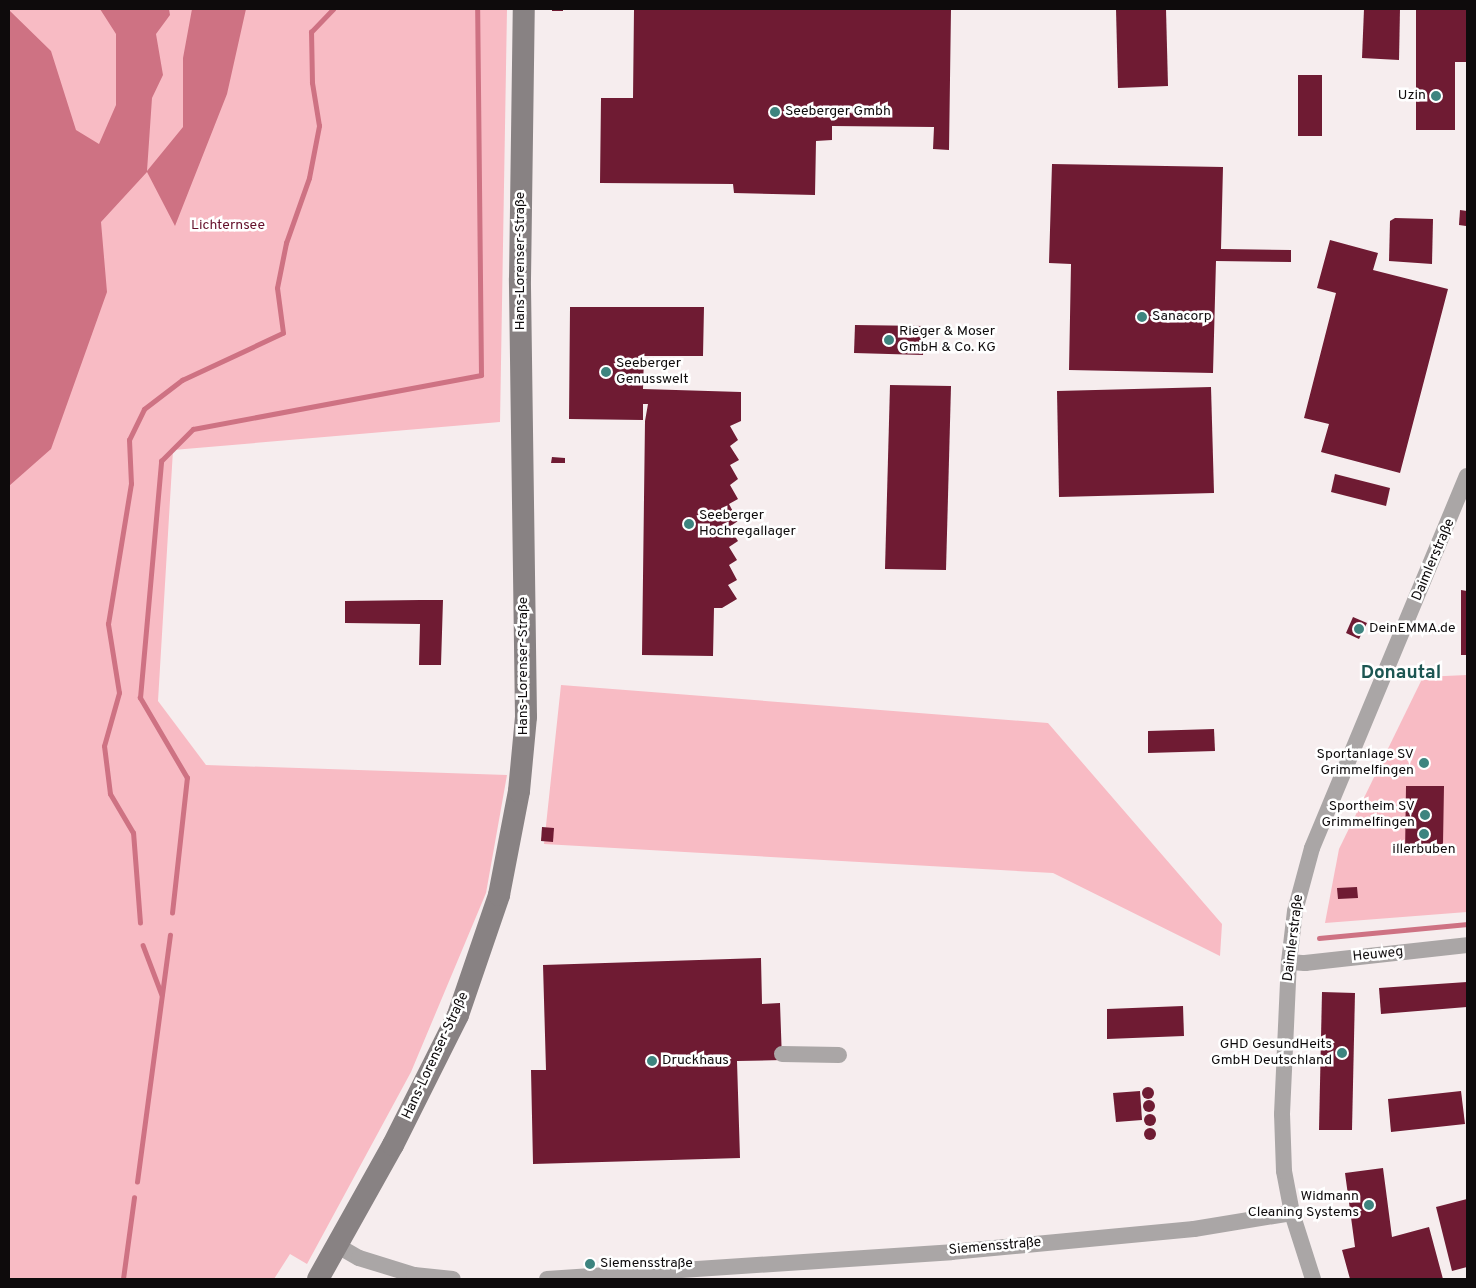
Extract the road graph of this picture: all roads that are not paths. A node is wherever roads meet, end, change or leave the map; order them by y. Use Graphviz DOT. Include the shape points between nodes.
graph roads {
  1 [pos="524,9"];
  2 [pos="1467,476"];
  3 [pos="1465,493"];
  4 [pos="1467,945"];
  5 [pos="1288,962"];
  6 [pos="782,1054"];
  7 [pos="839,1055"];
  8 [pos="1292,1213"];
  9 [pos="338,1246"];
  10 [pos="699,1274"];
  11 [pos="318,1279"];
  12 [pos="453,1279"];
  13 [pos="547,1279"];
  14 [pos="1313,1279"];
  1 -- 9 [label="street, Hans-Lorenser-Straße" via="520,289 526,717 519,791 500,895 458,1015"];
  2 -- 3 [label="street, Daimlerstraße"];
  3 -- 5 [label="street, Daimlerstraße" via="1312,848 1295,911"];
  4 -- 5 [label="street, Heuweg" via="1305,964"];
  5 -- 8 [label="street, Daimlerstraße" via="1282,1114 1284,1171"];
  6 -- 7 [label="street"];
  8 -- 10 [label="street, Siemensstraße" via="1233,1223"];
  8 -- 14 [label="street, Daimlerstraße"];
  9 -- 11 [label="street, Hans-Lorenser-Straße"];
  9 -- 12 [label="street" via="359,1258 414,1274"];
  10 -- 13 [label="street, Siemensstraße"];
}
